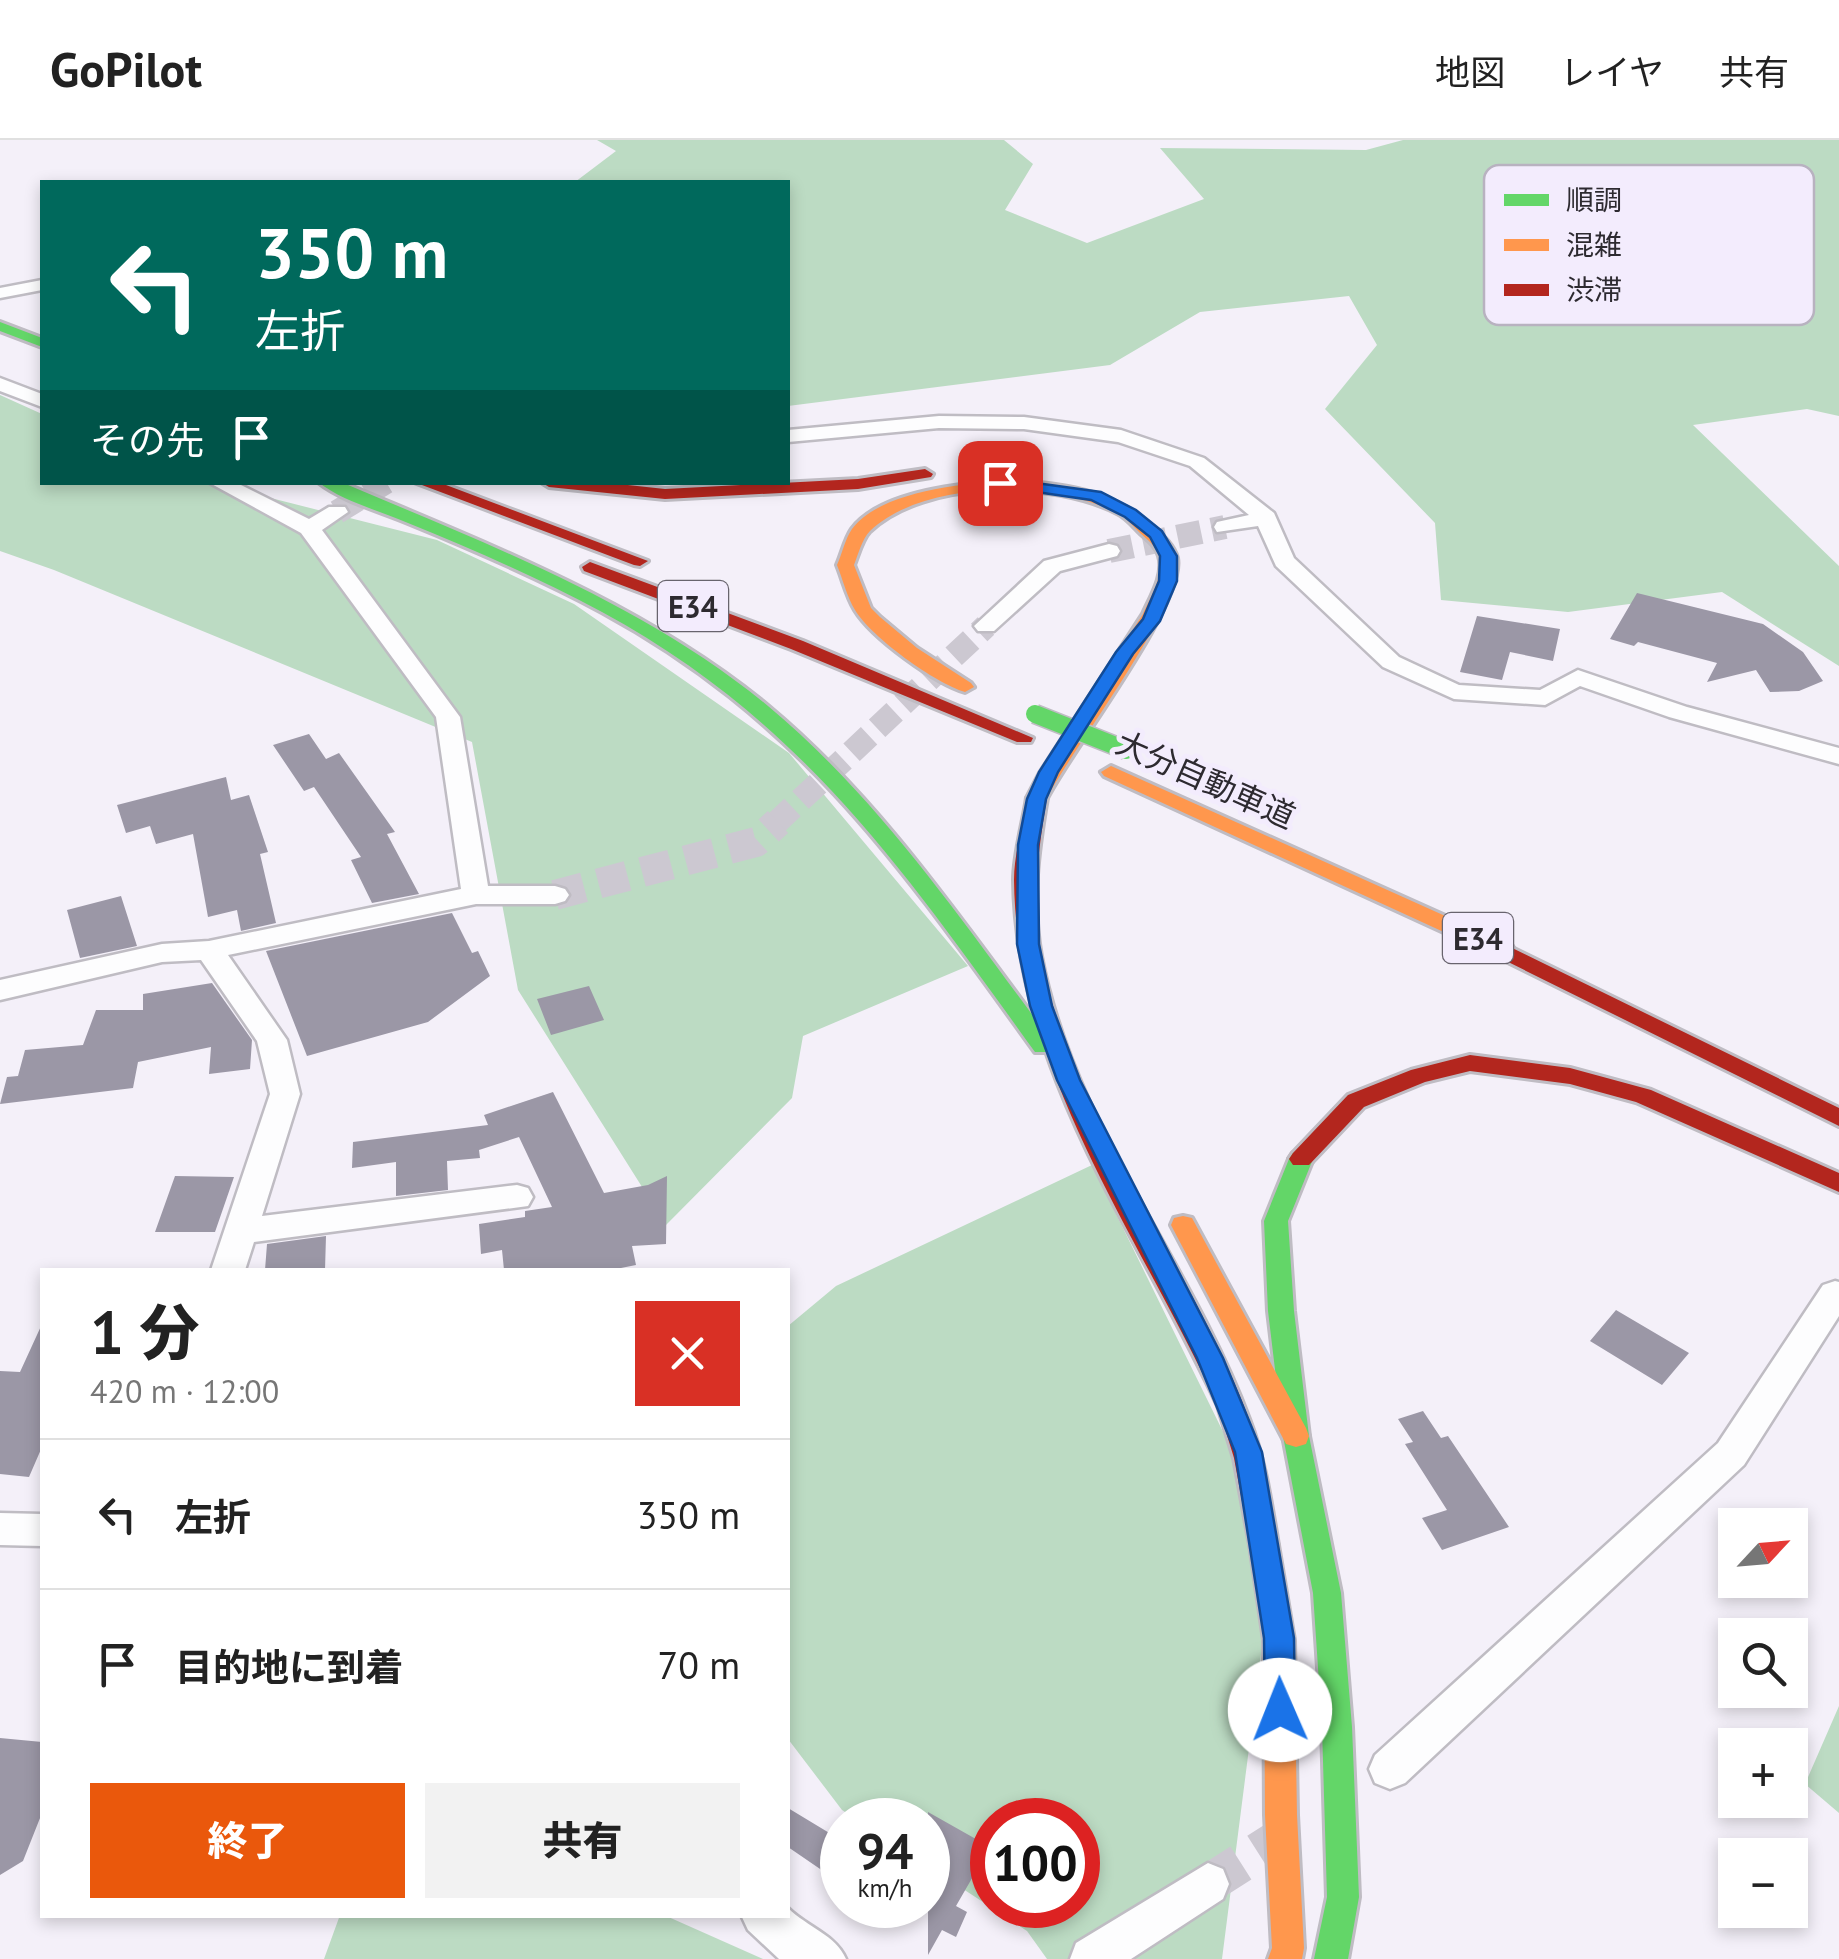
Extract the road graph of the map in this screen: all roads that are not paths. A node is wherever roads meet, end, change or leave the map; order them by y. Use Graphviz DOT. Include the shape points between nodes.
graph roads {
  1 [pos="40,286"];
  2 [pos="0,292"];
  3 [pos="0,326"];
  4 [pos="39,342"];
  5 [pos="0,348"];
  6 [pos="40,364"];
  7 [pos="0,384"];
  8 [pos="40,400"];
  9 [pos="790,436"];
  10 [pos="224,485"];
  11 [pos="333,485"];
  12 [pos="366,485"];
  13 [pos="430,485"];
  14 [pos="578,485"];
  15 [pos="1159,507"];
  16 [pos="337,512"];
  17 [pos="1266,518"];
  18 [pos="1225,527"];
  19 [pos="309,528"];
  20 [pos="1109,552"];
  21 [pos="713,588"];
  22 [pos="1181,609"];
  23 [pos="986,626"];
  24 [pos="875,650"];
  25 [pos="1026,711"];
  26 [pos="1134,753"];
  27 [pos="1839,756"];
  28 [pos="1064,796"];
  29 [pos="554,895"];
  30 [pos="476,896"];
  31 [pos="209,950"];
  32 [pos="0,990"];
  33 [pos="1068,1080"];
  34 [pos="1839,1118"];
  35 [pos="1839,1183"];
  36 [pos="517,1197"];
  37 [pos="1175,1210"];
  38 [pos="241,1232"];
  39 [pos="229,1268"];
  40 [pos="1835,1294"];
  41 [pos="1296,1436"];
  42 [pos="1390,1769"];
  43 [pos="1208,1884"];
  44 [pos="766,1918"];
  45 [pos="824,1959"];
  46 [pos="1092,1959"];
  47 [pos="1285,1959"];
  48 [pos="1331,1959"];
  1 -- 2 [label="street"];
  3 -- 4 [label="highway"];
  5 -- 6 [label="highway"];
  7 -- 8 [label="street"];
  9 -- 17 [label="street" via="939,422 1024,423 1121,436 1197,462"];
  10 -- 19 [label="street"];
  11 -- 33 [label="highway" via="605,605 761,711 811,754 913,868"];
  12 -- 34 [label="highway, 大分自動車道 / E34" via="797,645 1094,766 1520,958"];
  13 -- 21 [label="highway, E34"];
  14 -- 15 [label="highway" via="664,494 751,492 1021,468 1075,474"];
  16 -- 19 [label="street"];
  17 -- 18 [label="street"];
  17 -- 27 [label="street" via="1284,560 1391,662 1454,692 1545,698 1578,677"];
  19 -- 30 [label="street" via="448,717"];
  20 -- 23 [label="street" via="1052,566"];
  22 -- 28 [label="highway" via="1119,689"];
  24 -- 33 [label="highway" via="973,691 876,624 844,574 852,536 910,496 1033,484 1096,495 1156,534 1169,556 1168,581 1151,621 1036,799 1028,845 1028,944 1041,1006"];
  25 -- 26 [label="highway, 大分自動車道, bridge"];
  29 -- 30 [label="street"];
  30 -- 31 [label="street"];
  31 -- 32 [label="street" via="162,953"];
  31 -- 38 [label="street" via="272,1040 285,1094"];
  33 -- 47 [label="highway" via="1210,1358 1249,1452 1279,1638"];
  35 -- 41 [label="highway" via="1644,1096 1570,1076 1470,1064 1356,1101 1299,1161 1276,1221"];
  36 -- 38 [label="street"];
  37 -- 41 [label="highway"];
  38 -- 39 [label="street"];
  40 -- 42 [label="street" via="1731,1454"];
  41 -- 48 [label="highway" via="1326,1593 1337,1727 1343,1898"];
  43 -- 46 [label="street"];
  44 -- 45 [label="street"];
}
